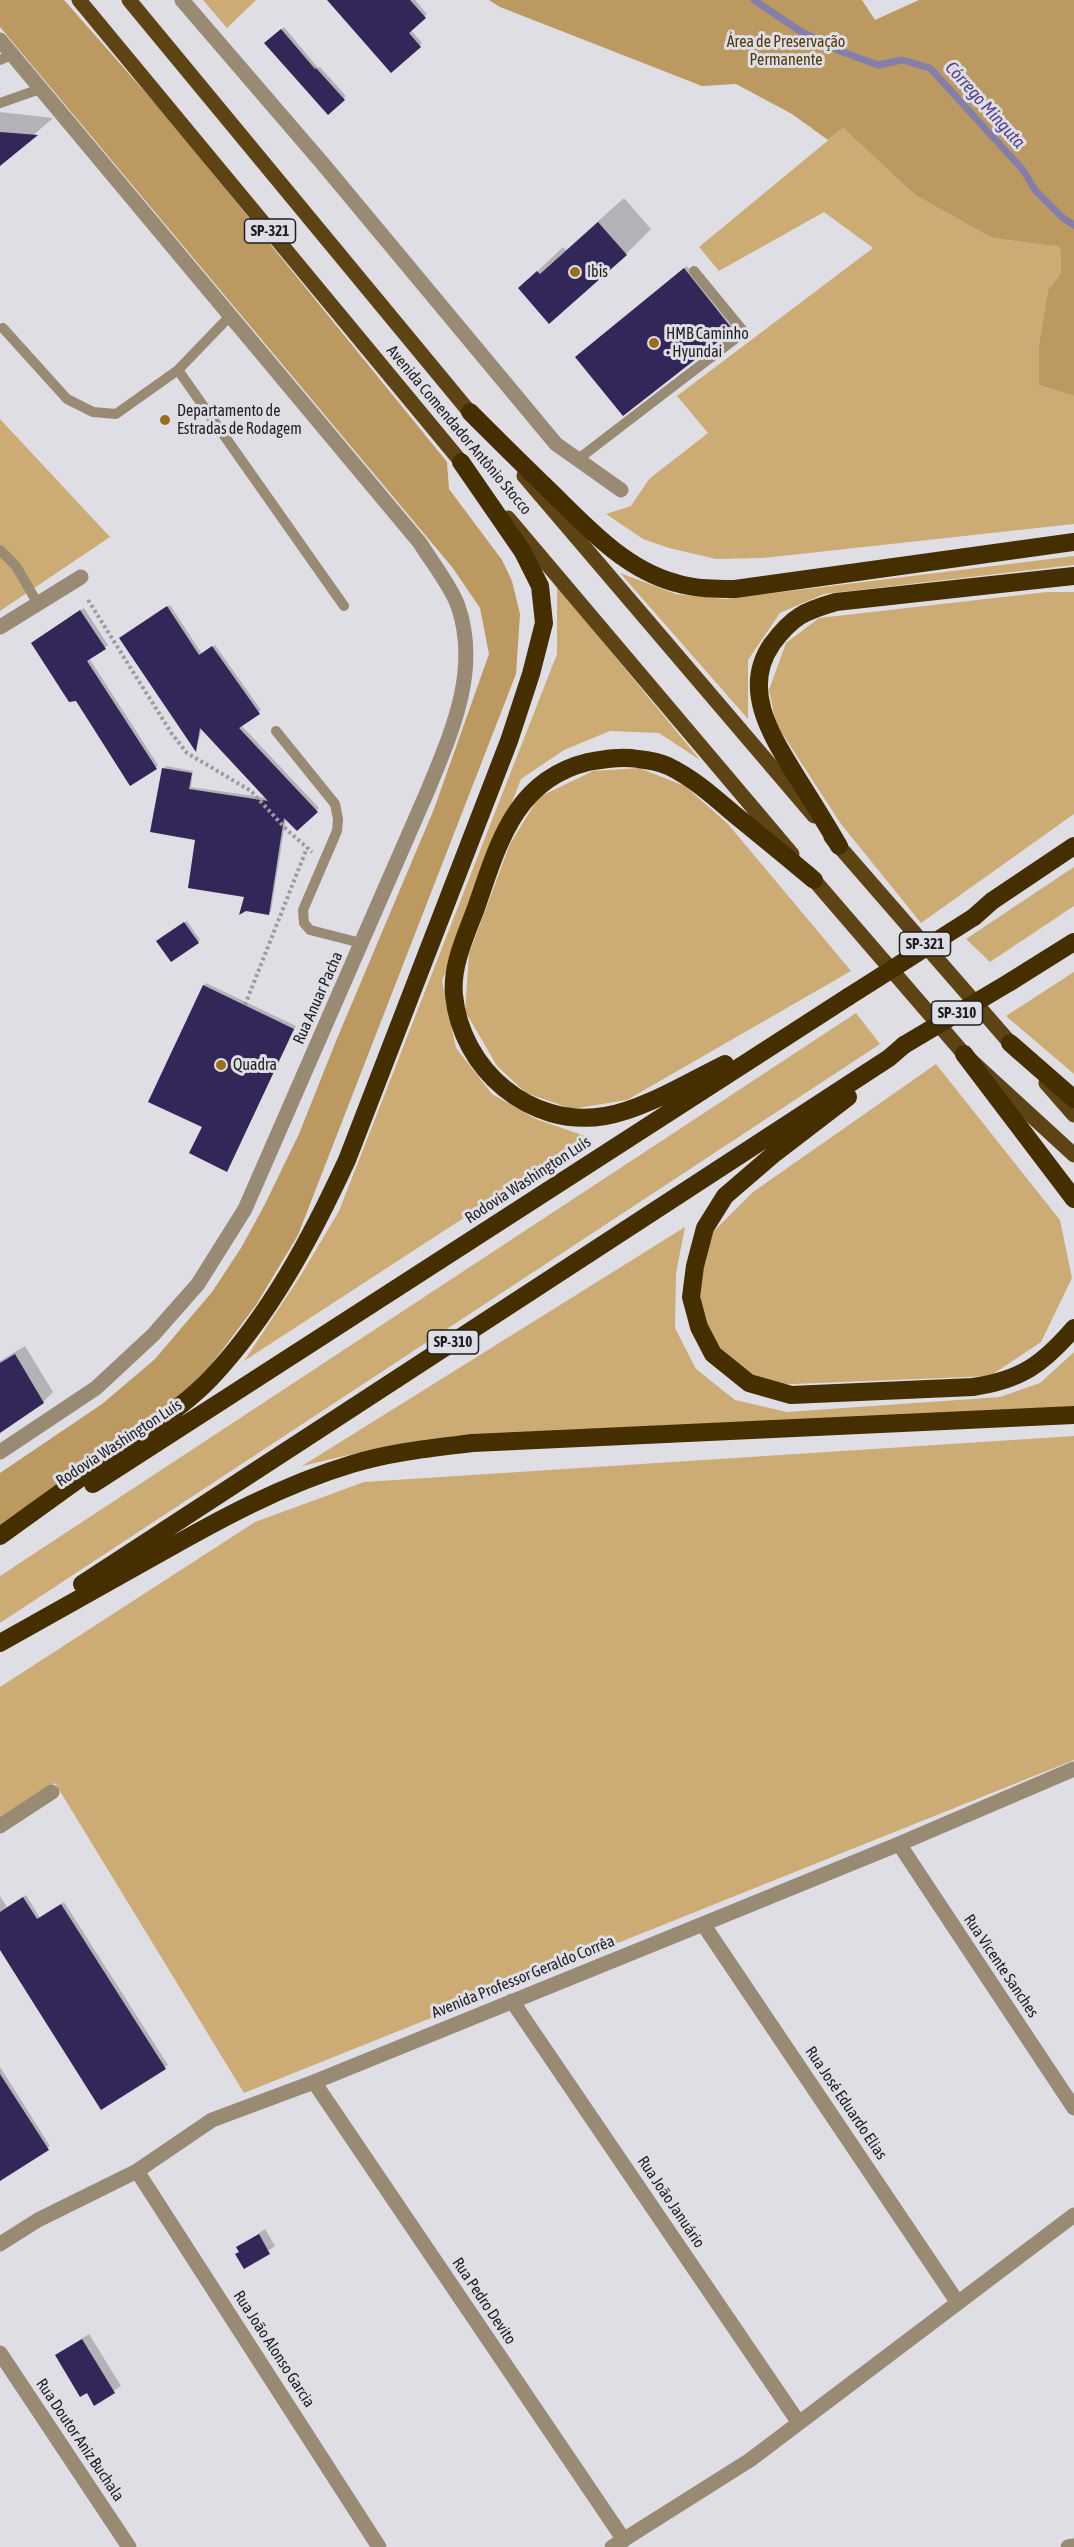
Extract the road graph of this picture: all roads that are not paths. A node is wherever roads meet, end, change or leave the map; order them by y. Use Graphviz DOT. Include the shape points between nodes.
graph roads {
  1 [pos="79,0"];
  2 [pos="129,0"];
  3 [pos="182,0"];
  4 [pos="0,40"];
  5 [pos="6,58"];
  6 [pos="40,89"];
  7 [pos="0,104"];
  8 [pos="694,271"];
  9 [pos="230,316"];
  10 [pos="3,328"];
  11 [pos="178,370"];
  12 [pos="470,412"];
  13 [pos="577,460"];
  14 [pos="461,462"];
  15 [pos="621,490"];
  16 [pos="1074,542"];
  17 [pos="0,550"];
  18 [pos="1074,576"];
  19 [pos="81,577"];
  20 [pos="38,604"];
  21 [pos="344,606"];
  22 [pos="0,627"];
  23 [pos="276,731"];
  24 [pos="1074,833"];
  25 [pos="839,846"];
  26 [pos="1074,846"];
  27 [pos="814,880"];
  28 [pos="992,901"];
  29 [pos="1074,942"];
  30 [pos="361,943"];
  31 [pos="792,1032"];
  32 [pos="1010,1043"];
  33 [pos="964,1054"];
  34 [pos="889,1058"];
  35 [pos="1074,1100"];
  36 [pos="1074,1115"];
  37 [pos="1074,1155"];
  38 [pos="1074,1199"];
  39 [pos="1074,1328"];
  40 [pos="1074,1415"];
  41 [pos="0,1452"];
  42 [pos="0,1536"];
  43 [pos="0,1542"];
  44 [pos="0,1637"];
  45 [pos="0,1643"];
  46 [pos="1074,1769"];
  47 [pos="52,1792"];
  48 [pos="0,1826"];
  49 [pos="899,1844"];
  50 [pos="704,1924"];
  51 [pos="513,2001"];
  52 [pos="314,2082"];
  53 [pos="1074,2108"];
  54 [pos="137,2171"];
  55 [pos="1074,2215"];
  56 [pos="0,2244"];
  57 [pos="958,2303"];
  58 [pos="0,2354"];
  59 [pos="799,2423"];
  60 [pos="618,2544"];
  61 [pos="1074,2546"];
  62 [pos="129,2547"];
  63 [pos="380,2547"];
  64 [pos="1068,2547"];
  1 -- 14 [label="main road, Avenida Comendador Antônio Stocco / SP-321"];
  2 -- 12 [label="main road, Avenida Comendador Antônio Stocco / SP-321"];
  3 -- 13 [label="street" via="518,401 556,444"];
  4 -- 5 [label="street, Rua Anuar Pacha"];
  5 -- 6 [label="street, Rua Anuar Pacha"];
  6 -- 7 [label="lane"];
  6 -- 9 [label="street, Rua Anuar Pacha"];
  8 -- 13 [label="lane" via="744,332"];
  9 -- 11 [label="lane"];
  9 -- 30 [label="street, Rua Anuar Pacha" via="420,543 458,604 466,639 466,676 454,728"];
  10 -- 11 [label="lane" via="67,399 93,412 116,414"];
  11 -- 21 [label="lane"];
  12 -- 16 [label="highway" via="623,558 676,584 735,589"];
  12 -- 25 [label="main road, Avenida Comendador Antônio Stocco"];
  13 -- 15 [label="street"];
  14 -- 27 [label="main road, Avenida Comendador Antônio Stocco"];
  14 -- 42 [label="highway" via="524,552 540,586 544,623 509,741 347,1160 286,1278 242,1342 209,1380 170,1413"];
  17 -- 20 [label="lane" via="16,566"];
  18 -- 25 [label="highway" via="836,603 811,609 786,625 766,652 758,675 759,701 771,734"];
  19 -- 20 [label="street"];
  20 -- 22 [label="street"];
  23 -- 30 [label="lane" via="335,804 338,819 338,831 303,910 304,923 310,930"];
  24 -- 28 [label="highway"];
  25 -- 32 [label="main road, SP-321"];
  26 -- 28 [label="highway, Rodovia Washington Luís"];
  27 -- 31 [label="highway" via="696,782 667,765 635,758 572,766 540,784 517,808 500,839 457,961 454,993 458,1018 482,1068 499,1086 555,1116 577,1118 627,1111"];
  27 -- 33 [label="main road, SP-321"];
  28 -- 31 [label="highway, Rodovia Washington Luís, bridge" via="974,917"];
  29 -- 34 [label="highway, SP-310, bridge" via="904,1045"];
  30 -- 41 [label="street, Rua Anuar Pacha" via="245,1209 198,1284 153,1335 96,1388"];
  31 -- 43 [label="highway, Rodovia Washington Luís"];
  32 -- 35 [label="highway"];
  32 -- 36 [label="main road, SP-321"];
  33 -- 37 [label="main road, SP-321"];
  33 -- 38 [label="highway"];
  34 -- 39 [label="highway" via="829,1113 725,1196 705,1228 691,1297 712,1354 749,1383 790,1395 973,1387 999,1383 1028,1371"];
  34 -- 44 [label="highway, SP-310"];
  40 -- 45 [label="highway" via="483,1442 406,1451 353,1463 262,1498"];
  46 -- 49 [label="street, Avenida Professor Geraldo Corrêa"];
  47 -- 48 [label="street"];
  49 -- 50 [label="street, Avenida Professor Geraldo Corrêa"];
  49 -- 53 [label="street, Rua Vicente Sanches"];
  50 -- 51 [label="street, Avenida Professor Geraldo Corrêa"];
  50 -- 57 [label="street, Rua José Eduardo Elias"];
  51 -- 52 [label="street, Avenida Professor Geraldo Corrêa"];
  51 -- 59 [label="street, Rua João Januário"];
  52 -- 54 [label="street, Avenida Professor Geraldo Corrêa" via="212,2120"];
  52 -- 60 [label="street, Rua Pedro Devito"];
  54 -- 56 [label="street, Avenida Professor Geraldo Corrêa" via="38,2220"];
  54 -- 63 [label="street, Rua João Alonso Garcia"];
  55 -- 57 [label="street"];
  57 -- 59 [label="street"];
  58 -- 62 [label="street, Rua Doutor Aniz Buchala"];
  59 -- 60 [label="street" via="750,2460"];
  61 -- 64 [label="street"];
}
